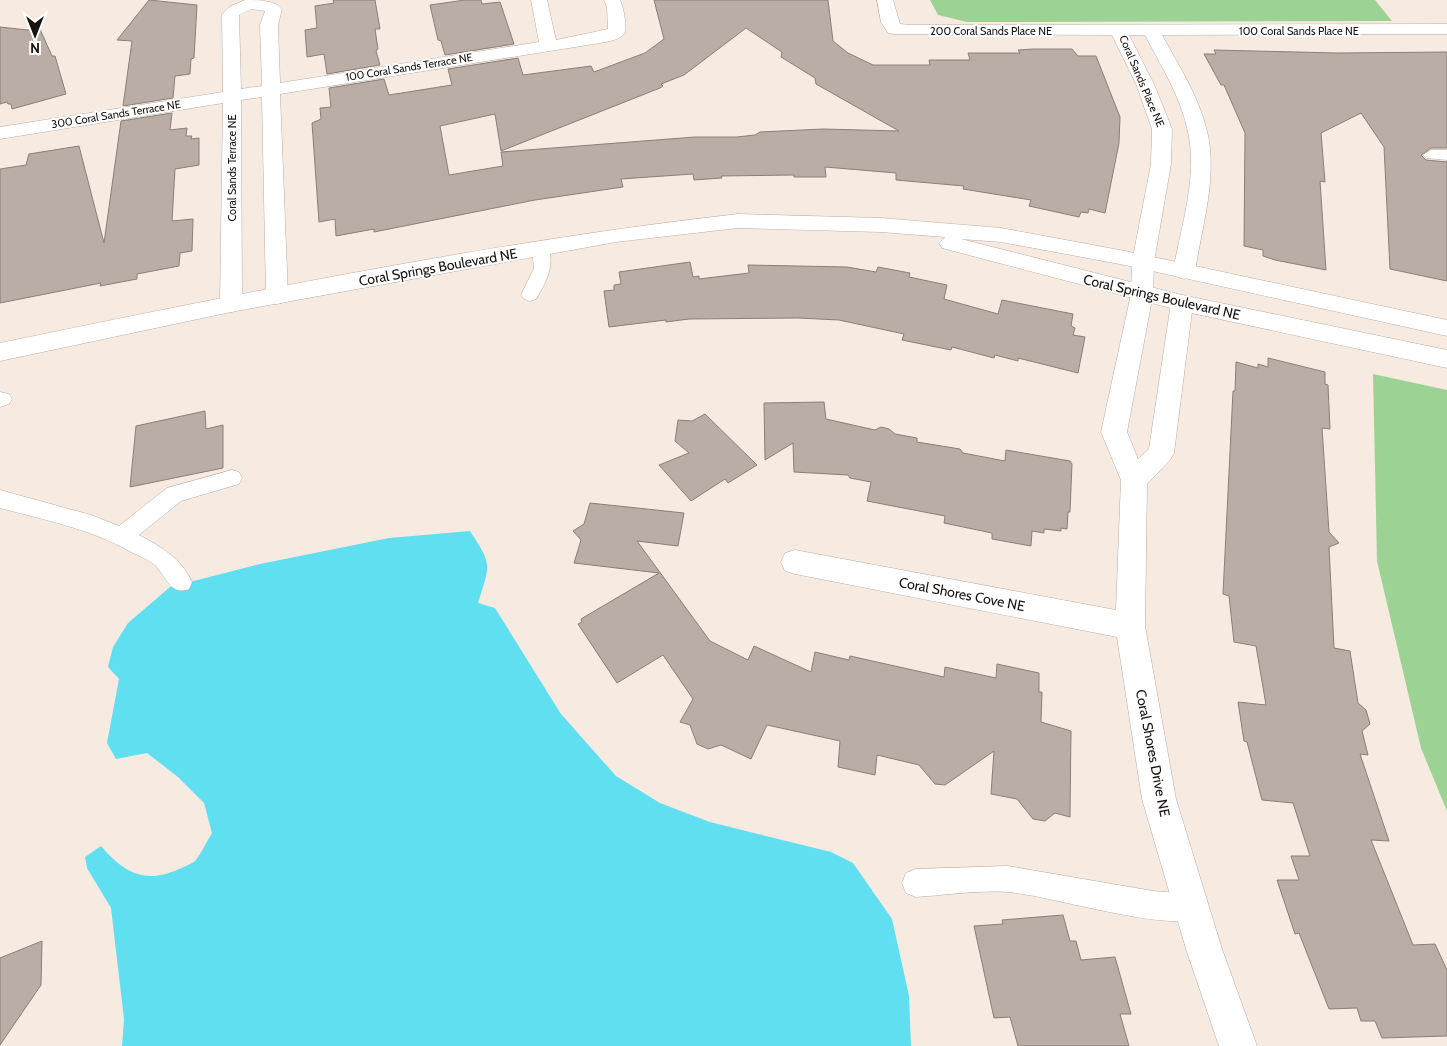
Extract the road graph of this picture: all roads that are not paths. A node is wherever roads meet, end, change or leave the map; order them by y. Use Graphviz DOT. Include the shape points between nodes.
graph roads {
  1 [pos="539,0"];
  2 [pos="612,0"];
  3 [pos="885,0"];
  4 [pos="1447,30"];
  5 [pos="1119,32"];
  6 [pos="1152,32"];
  7 [pos="548,45"];
  8 [pos="271,90"];
  9 [pos="232,96"];
  10 [pos="0,133"];
  11 [pos="1431,155"];
  12 [pos="1447,155"];
  13 [pos="881,225"];
  14 [pos="540,248"];
  15 [pos="1144,262"];
  16 [pos="1184,271"];
  17 [pos="1142,294"];
  18 [pos="530,295"];
  19 [pos="278,296"];
  20 [pos="1182,303"];
  21 [pos="231,304"];
  22 [pos="1447,328"];
  23 [pos="0,352"];
  24 [pos="1447,359"];
  25 [pos="232,478"];
  26 [pos="1134,480"];
  27 [pos="0,499"];
  28 [pos="122,536"];
  29 [pos="795,562"];
  30 [pos="182,582"];
  31 [pos="1130,626"];
  32 [pos="916,883"];
  33 [pos="1191,908"];
  34 [pos="1238,1046"];
  1 -- 7 [label="street"];
  2 -- 7 [label="street, 100 Coral Sands Terrace NE" via="617,32 600,38"];
  3 -- 5 [label="street, 200 Coral Sands Place NE" via="894,29"];
  4 -- 6 [label="street, 100 Coral Sands Place NE"];
  5 -- 6 [label="street, Coral Sands Place NE"];
  5 -- 15 [label="street, Coral Sands Place NE" via="1162,128 1161,164"];
  6 -- 16 [label="street" via="1189,106 1198,133 1200,178"];
  7 -- 8 [label="street, 100 Coral Sands Terrace NE"];
  8 -- 9 [label="street, Coral Sands Terrace NE"];
  8 -- 9 [label="street" via="269,25 274,10 267,5 251,5 236,8 230,14"];
  8 -- 19 [label="street"];
  9 -- 10 [label="street, 300 Coral Sands Terrace NE"];
  9 -- 21 [label="street, Coral Sands Terrace NE"];
  11 -- 12 [label="lane"];
  13 -- 14 [label="street, Coral Springs Boulevard NE" via="738,221 616,235"];
  13 -- 15 [label="street, Coral Springs Boulevard NE" via="1001,235"];
  13 -- 17 [label="street, Coral Springs Boulevard NE"];
  14 -- 18 [label="lane" via="543,268"];
  14 -- 19 [label="street, Coral Springs Boulevard NE"];
  15 -- 16 [label="street, Coral Springs Boulevard NE"];
  15 -- 17 [label="street, Coral Shores Drive NE"];
  16 -- 20 [label="street"];
  16 -- 22 [label="street, Coral Springs Boulevard NE"];
  17 -- 20 [label="street, Coral Springs Boulevard NE"];
  17 -- 26 [label="street, Coral Shores Drive NE" via="1114,432"];
  19 -- 21 [label="street, Coral Springs Boulevard NE"];
  20 -- 24 [label="street, Coral Springs Boulevard NE"];
  20 -- 26 [label="street" via="1162,453"];
  21 -- 23 [label="street, Coral Springs Boulevard NE"];
  25 -- 28 [label="lane" via="174,494"];
  26 -- 31 [label="street, Coral Shores Drive NE"];
  27 -- 28 [label="lane"];
  28 -- 30 [label="lane" via="162,558"];
  29 -- 31 [label="street, Coral Shores Cove NE"];
  31 -- 33 [label="street, Coral Shores Drive NE" via="1159,799"];
  32 -- 33 [label="lane" via="1008,879 1145,904"];
  33 -- 34 [label="street, Coral Shores Drive NE"];
}
